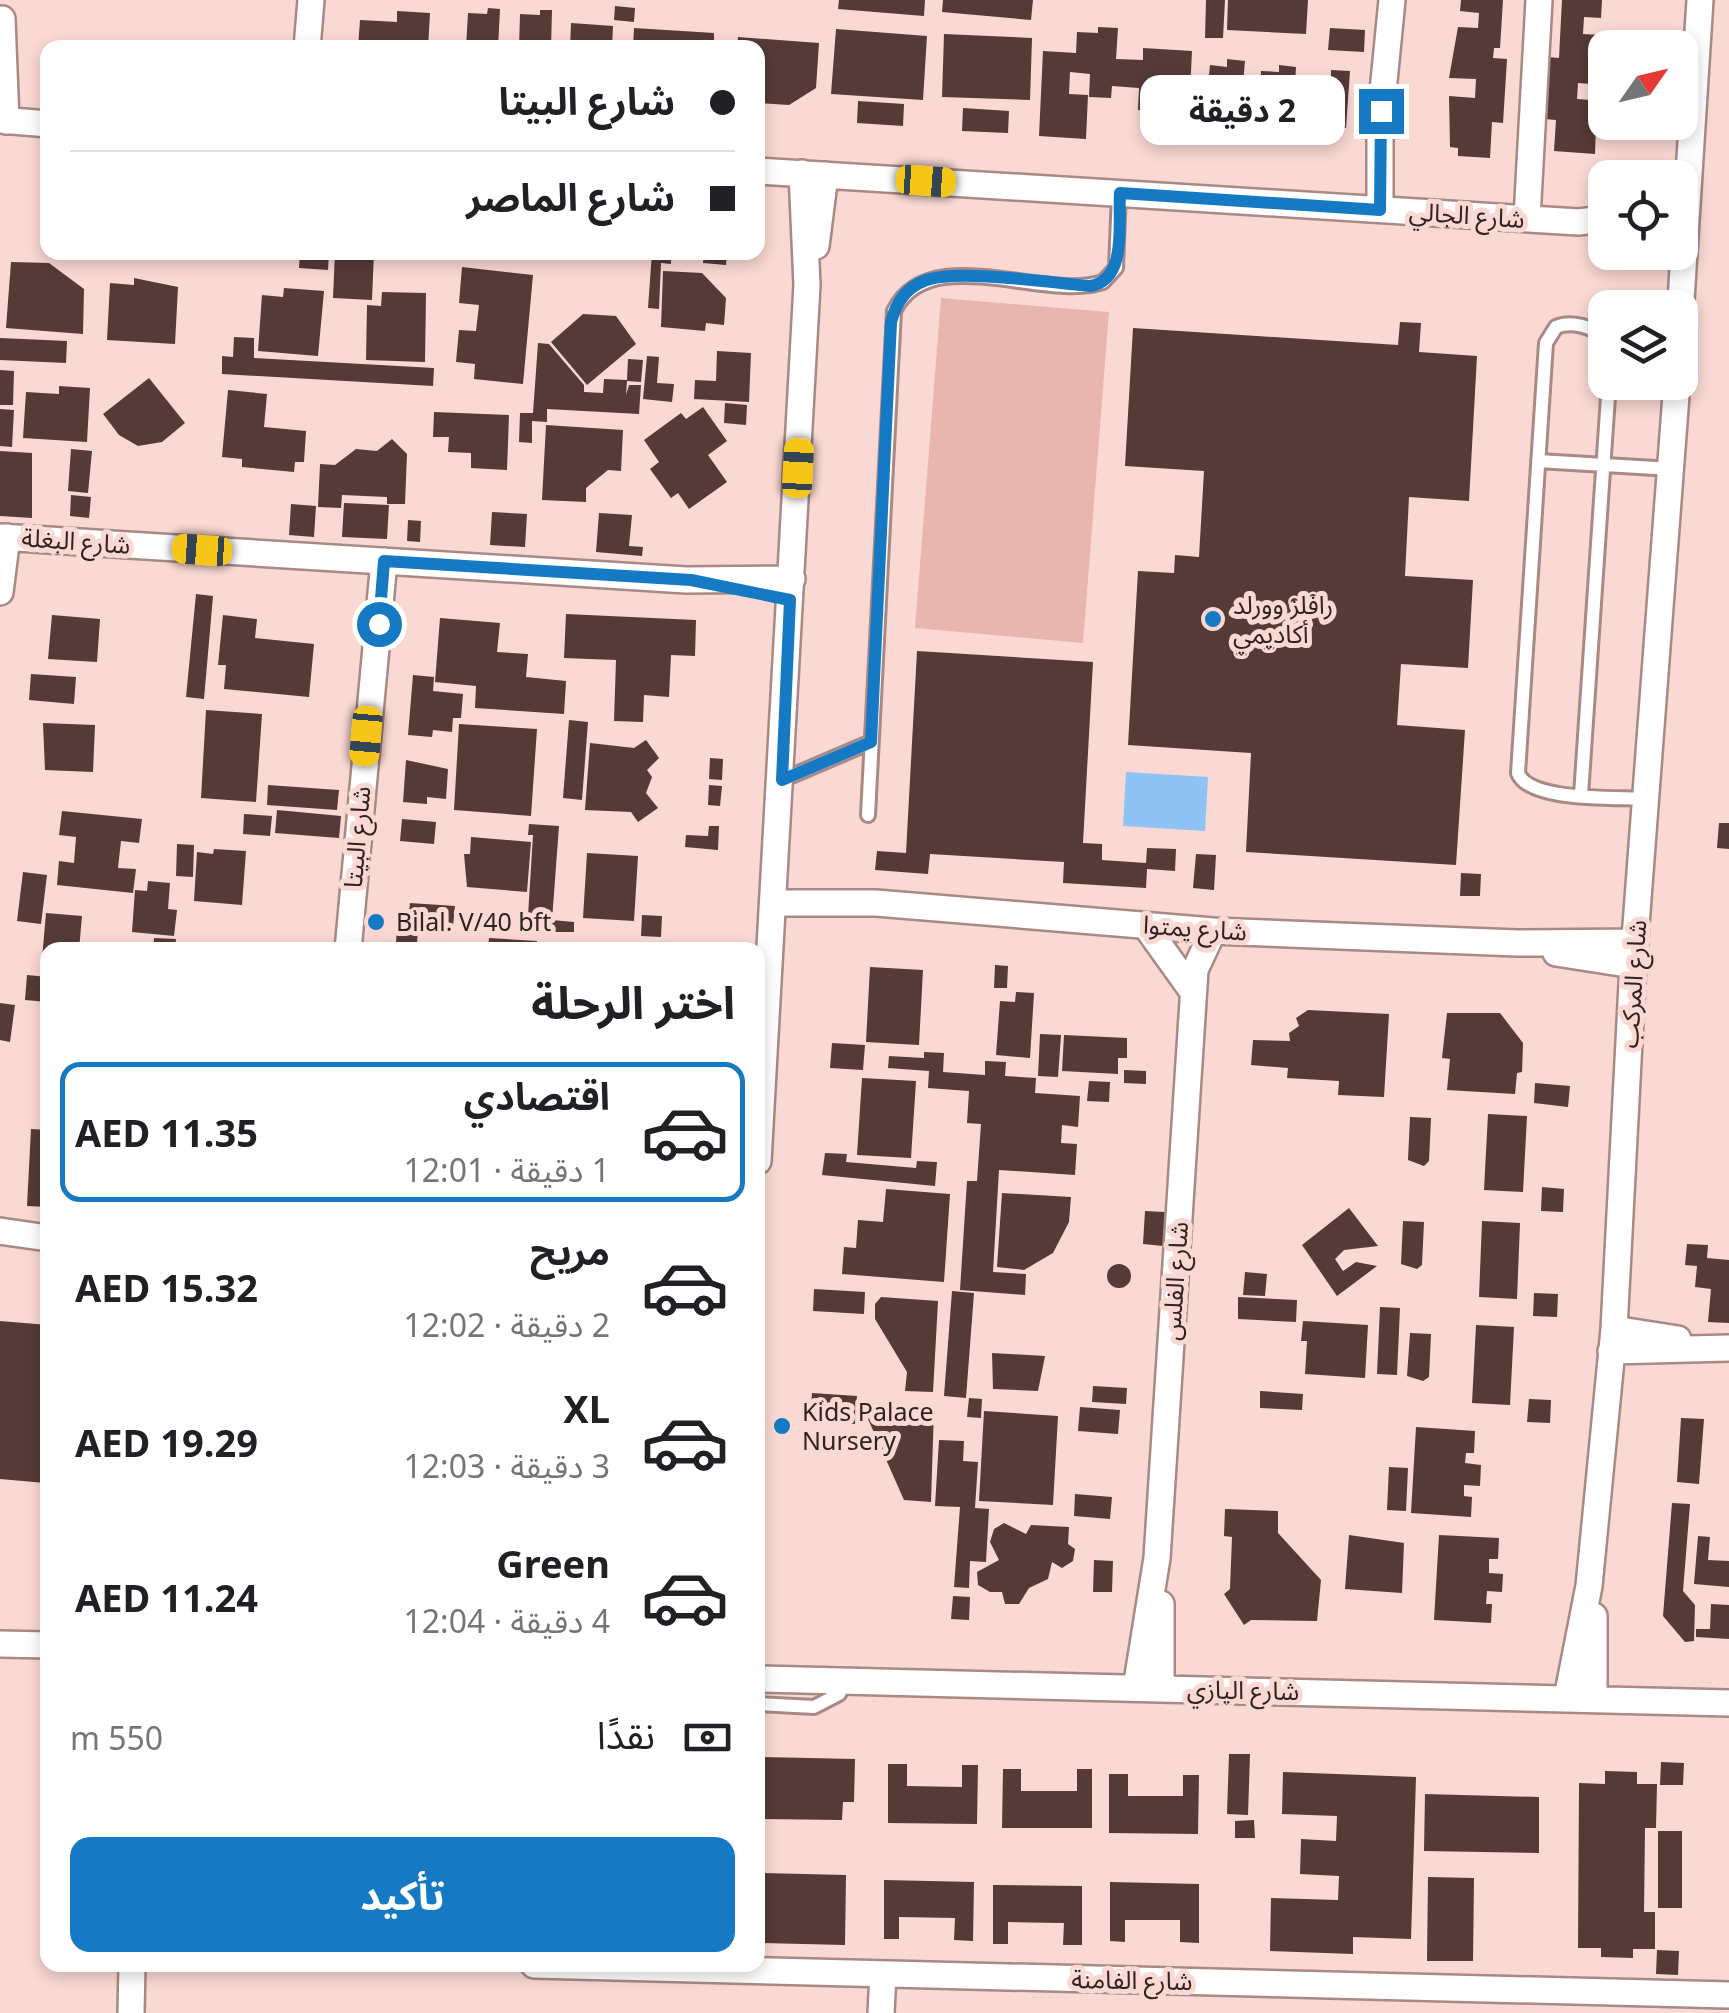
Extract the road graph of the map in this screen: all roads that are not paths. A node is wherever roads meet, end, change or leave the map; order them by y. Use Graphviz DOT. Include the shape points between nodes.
graph roads {
  1 [pos="311,0"];
  2 [pos="1392,0"];
  3 [pos="1539,0"];
  4 [pos="1700,0"];
  5 [pos="2,16"];
  6 [pos="308,40"];
  7 [pos="3,120"];
  8 [pos="40,123"];
  9 [pos="1688,160"];
  10 [pos="765,171"];
  11 [pos="813,174"];
  12 [pos="1120,193"];
  13 [pos="1370,209"];
  14 [pos="1528,218"];
  15 [pos="1588,221"];
  16 [pos="1578,222"];
  17 [pos="1588,225"];
  18 [pos="1588,328"];
  19 [pos="1607,400"];
  20 [pos="1675,400"];
  21 [pos="1538,461"];
  22 [pos="1602,465"];
  23 [pos="1672,469"];
  24 [pos="4,537"];
  25 [pos="375,560"];
  26 [pos="791,589"];
  27 [pos="0,592"];
  28 [pos="871,742"];
  29 [pos="782,780"];
  30 [pos="1581,795"];
  31 [pos="1647,799"];
  32 [pos="868,815"];
  33 [pos="774,893"];
  34 [pos="1145,925"];
  35 [pos="1213,931"];
  36 [pos="349,942"];
  37 [pos="1634,953"];
  38 [pos="1193,992"];
  39 [pos="765,1044"];
  40 [pos="0,1230"];
  41 [pos="40,1237"];
  42 [pos="1613,1340"];
  43 [pos="1720,1348"];
  44 [pos="1589,1586"];
  45 [pos="0,1644"];
  46 [pos="40,1645"];
  47 [pos="765,1679"];
  48 [pos="845,1682"];
  49 [pos="1149,1688"];
  50 [pos="1567,1698"];
  51 [pos="1594,1698"];
  52 [pos="1729,1702"];
  53 [pos="765,1704"];
  54 [pos="765,1971"];
  55 [pos="132,1972"];
  56 [pos="883,1974"];
  57 [pos="1729,1995"];
  58 [pos="1649,2003"];
  59 [pos="131,2013"];
  60 [pos="880,2013"];
  1 -- 6 [label="street"];
  2 -- 13 [label="street"];
  3 -- 14 [label="street"];
  4 -- 9 [label="street"];
  5 -- 7 [label="street"];
  7 -- 8 [label="street"];
  10 -- 11 [label="street, شارع الجالي"];
  11 -- 12 [label="street, شارع الجالي"];
  11 -- 26 [label="street"];
  12 -- 13 [label="street, شارع الجالي"];
  12 -- 28 [label="lane" via="1116,268 1103,282 934,278 914,286 894,311"];
  13 -- 14 [label="street, شارع الجالي"];
  14 -- 16 [label="street, شارع الجالي"];
  15 -- 16 [label="street, شارع الجالي"];
  16 -- 17 [label="street, شارع الجالي"];
  18 -- 21 [label="lane" via="1568,324 1548,337"];
  19 -- 22 [label="lane"];
  20 -- 23 [label="street, شارع المركب"];
  21 -- 22 [label="lane"];
  21 -- 30 [label="lane" via="1518,773 1536,792"];
  22 -- 23 [label="lane"];
  22 -- 30 [label="lane"];
  23 -- 31 [label="street, شارع المركب"];
  24 -- 25 [label="street, شارع البغلة"];
  24 -- 27 [label="street"];
  25 -- 26 [label="street, شارع البغلة"];
  25 -- 36 [label="street, شارع البيتا"];
  26 -- 29 [label="street"];
  28 -- 29 [label="lane"];
  28 -- 32 [label="lane"];
  29 -- 33 [label="street"];
  30 -- 31 [label="lane"];
  31 -- 37 [label="street, شارع المركب"];
  33 -- 34 [label="street, شارع يمتوا"];
  33 -- 39 [label="street"];
  34 -- 35 [label="street, شارع يمتوا"];
  34 -- 38 [label="street"];
  35 -- 37 [label="street, شارع يمتوا"];
  35 -- 38 [label="street, شارع الفلس" via="1196,962"];
  37 -- 42 [label="street, شارع المركب"];
  38 -- 49 [label="street, شارع الفلس" via="1156,1569 1161,1605"];
  40 -- 41 [label="street"];
  42 -- 43 [label="street"];
  42 -- 44 [label="street, شارع المركب"];
  44 -- 50 [label="street, شارع المركب"];
  44 -- 51 [label="street, شارع المركب"];
  45 -- 46 [label="street"];
  47 -- 48 [label="street, شارع اليازي"];
  48 -- 49 [label="street, شارع اليازي"];
  48 -- 53 [label="lane" via="840,1694 814,1707"];
  49 -- 50 [label="street, شارع اليازي"];
  50 -- 51 [label="street, شارع اليازي"];
  51 -- 52 [label="street, شارع اليازي"];
  54 -- 56 [label="street, شارع الفامنة"];
  55 -- 59 [label="street"];
  56 -- 58 [label="street, شارع الفامنة"];
  56 -- 60 [label="street"];
  57 -- 58 [label="street, شارع الفامنة"];
}
